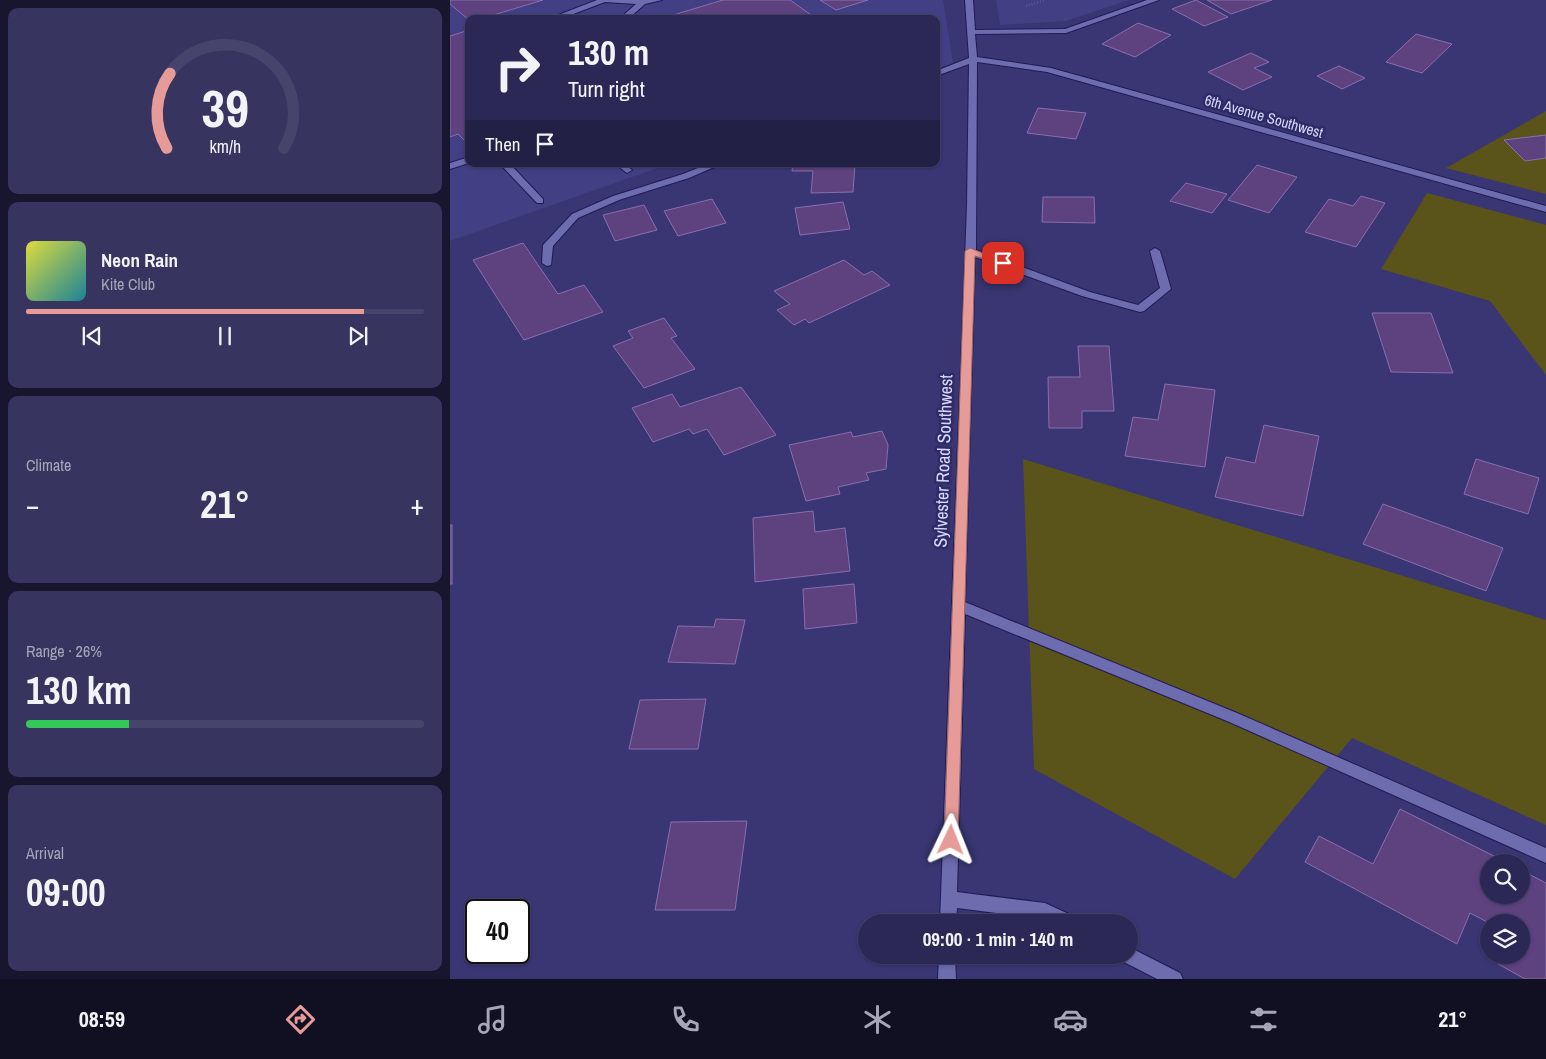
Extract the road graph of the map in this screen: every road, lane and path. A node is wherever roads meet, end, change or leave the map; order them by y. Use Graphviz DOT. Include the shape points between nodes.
graph roads {
  1 [pos="604,0"];
  2 [pos="658,0"];
  3 [pos="969,0"];
  4 [pos="1155,0"];
  5 [pos="643,2"];
  6 [pos="563,15"];
  7 [pos="627,15"];
  8 [pos="971,32"];
  9 [pos="973,59"];
  10 [pos="940,72"];
  11 [pos="465,161"];
  12 [pos="450,166"];
  13 [pos="508,167"];
  14 [pos="708,167"];
  15 [pos="540,202"];
  16 [pos="1546,209"];
  17 [pos="970,251"];
  18 [pos="1156,251"];
  19 [pos="547,263"];
  20 [pos="958,605"];
  21 [pos="1546,856"];
  22 [pos="949,899"];
  23 [pos="948,914"];
  24 [pos="1050,914"];
  25 [pos="1138,960"];
  26 [pos="947,964"];
  27 [pos="947,979"];
  28 [pos="1174,979"];
  1 -- 5 [label="street"];
  1 -- 6 [label="street"];
  2 -- 5 [label="street"];
  3 -- 8 [label="street, Sylvester Road Southwest"];
  4 -- 8 [label="street" via="1066,31"];
  5 -- 7 [label="street"];
  8 -- 9 [label="street, Sylvester Road Southwest"];
  9 -- 10 [label="street"];
  9 -- 16 [label="street, 6th Avenue Southwest" via="1048,70"];
  9 -- 17 [label="street, Sylvester Road Southwest"];
  11 -- 12 [label="street"];
  13 -- 15 [label="street"];
  14 -- 19 [label="street" via="616,198 575,216 548,245"];
  17 -- 18 [label="street" via="1086,294 1140,308 1166,288"];
  17 -- 20 [label="street, Sylvester Road Southwest"];
  20 -- 21 [label="street" via="1232,717"];
  20 -- 22 [label="street, Sylvester Road Southwest"];
  22 -- 23 [label="street, Sylvester Road Southwest"];
  22 -- 24 [label="street"];
  25 -- 28 [label="street"];
  26 -- 27 [label="street"];
}
